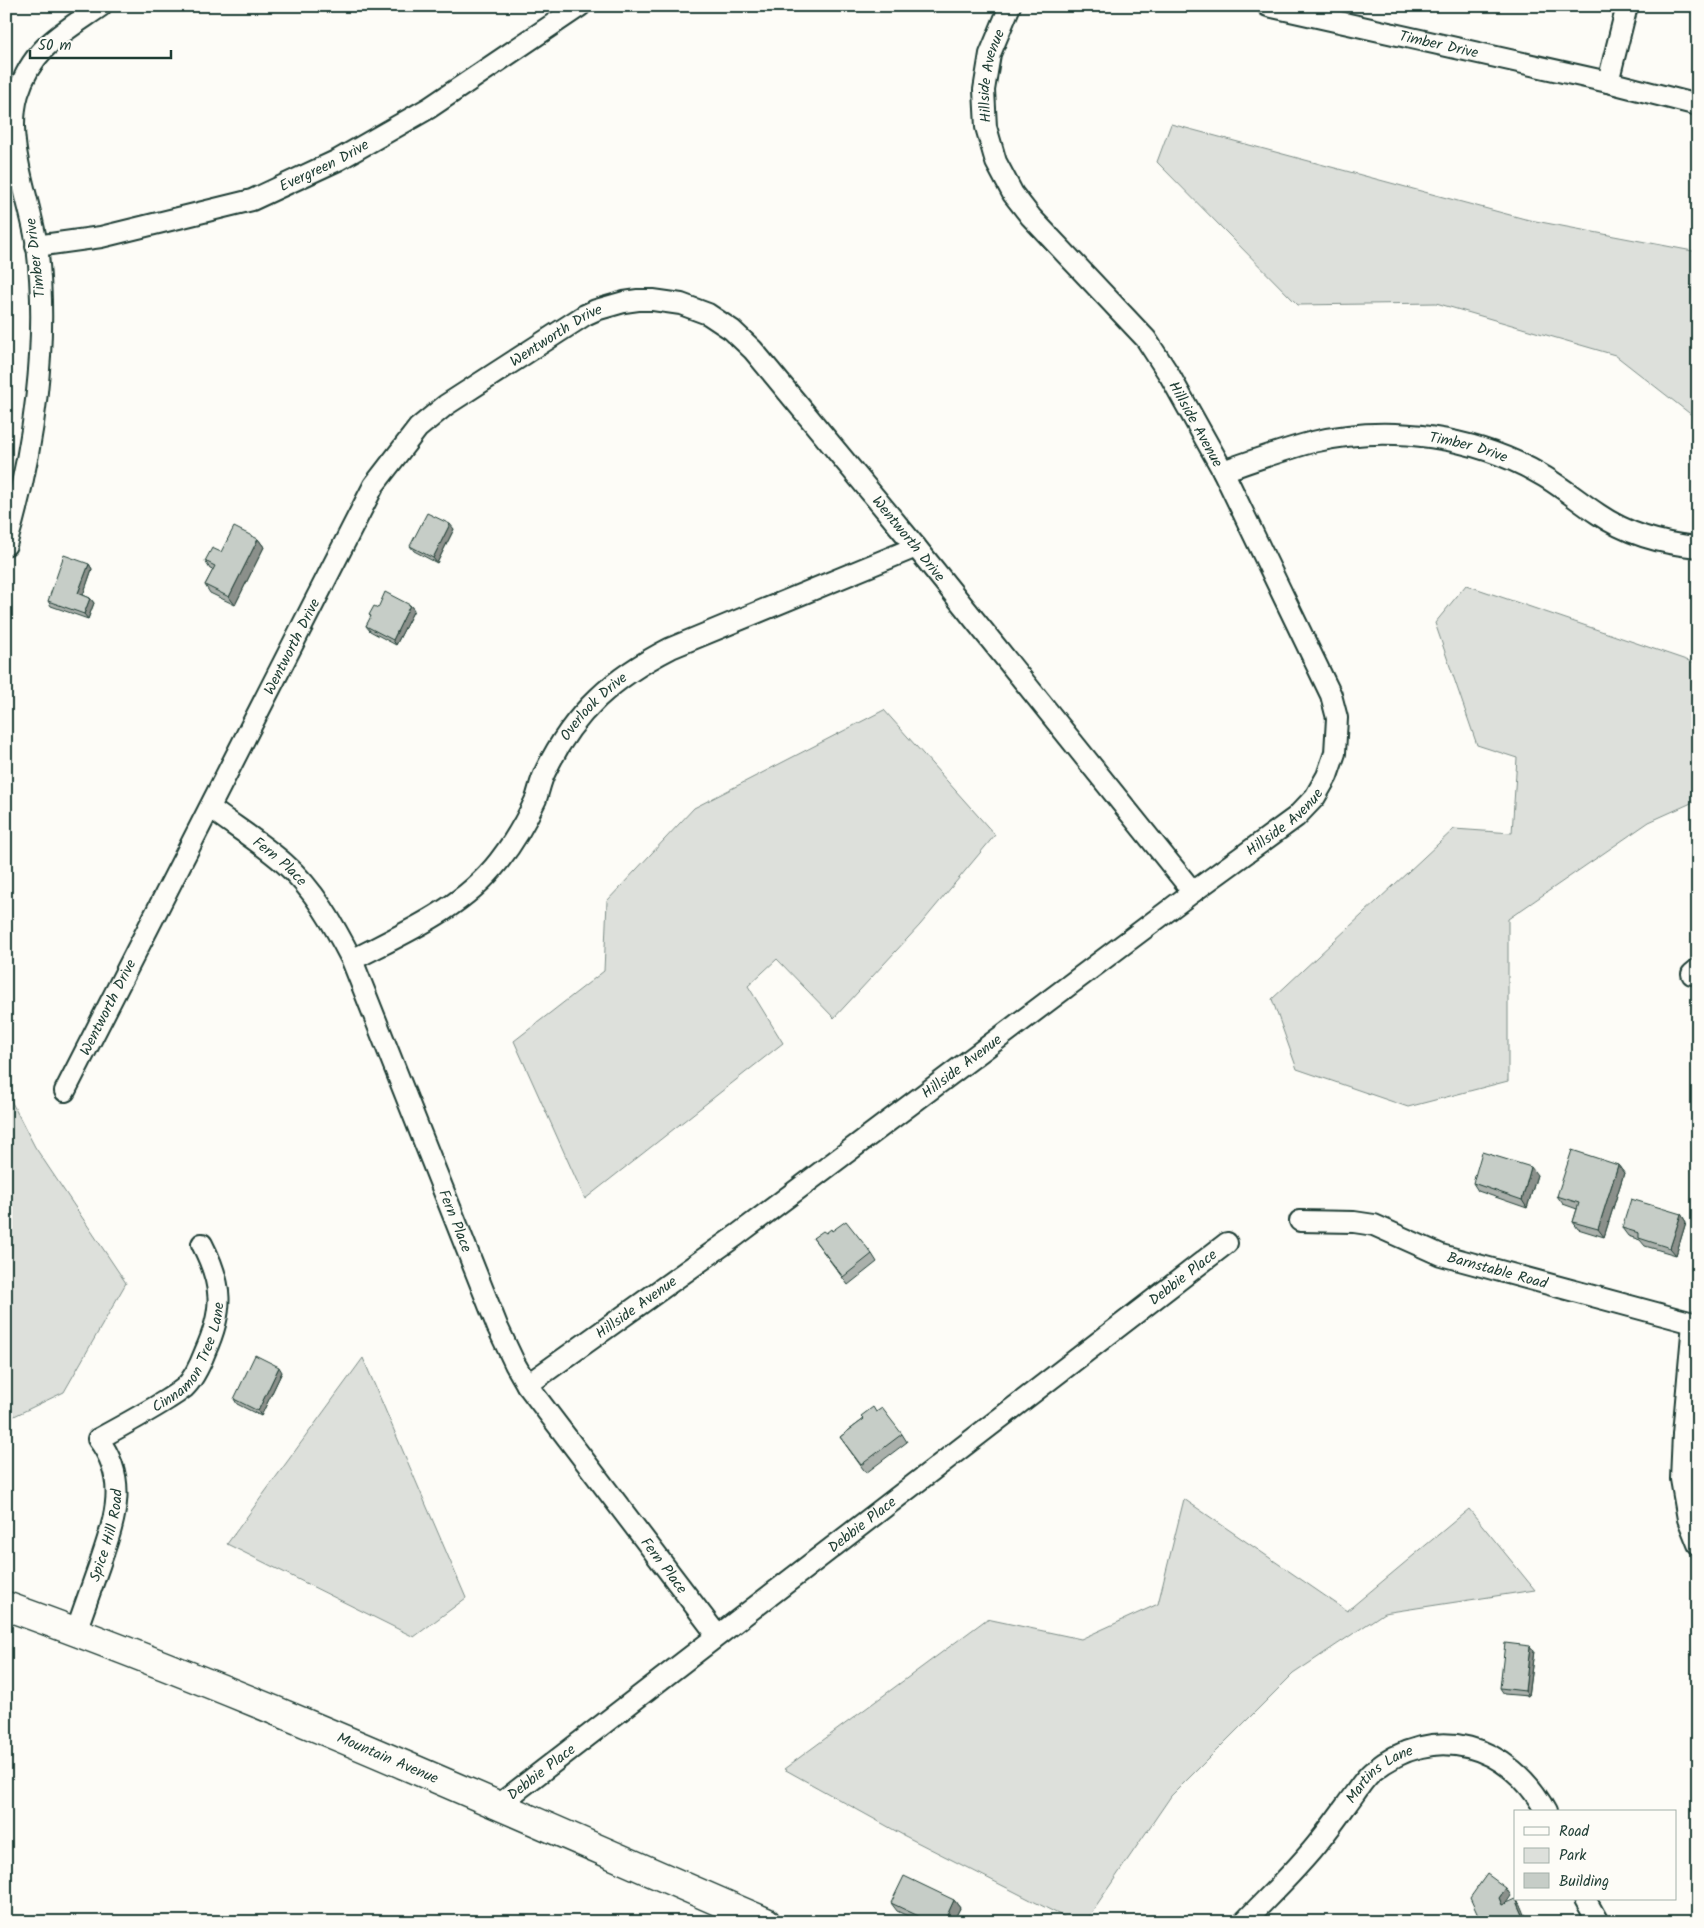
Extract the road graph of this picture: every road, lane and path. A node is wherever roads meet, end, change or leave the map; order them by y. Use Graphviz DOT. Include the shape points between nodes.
graph roads {
  1 [pos="101,6"];
  2 [pos="580,6"];
  3 [pos="1010,6"];
  4 [pos="1268,6"];
  5 [pos="1627,6"];
  6 [pos="1608,82"];
  7 [pos="1698,104"];
  8 [pos="36,246"];
  9 [pos="1223,472"];
  10 [pos="6,545"];
  11 [pos="916,547"];
  12 [pos="1698,547"];
  13 [pos="210,808"];
  14 [pos="1193,892"];
  15 [pos="352,960"];
  16 [pos="65,1091"];
  17 [pos="1300,1221"];
  18 [pos="1227,1243"];
  19 [pos="202,1244"];
  20 [pos="1695,1323"];
  21 [pos="527,1385"];
  22 [pos="98,1439"];
  23 [pos="1698,1544"];
  24 [pos="6,1606"];
  25 [pos="76,1631"];
  26 [pos="717,1635"];
  27 [pos="497,1806"];
  28 [pos="1545,1810"];
  29 [pos="1586,1900"];
  30 [pos="766,1922"];
  31 [pos="1244,1922"];
  32 [pos="1598,1922"];
  1 -- 8 [label="street, Timber Drive" via="61,32 43,49 28,69 16,103 14,135"];
  2 -- 8 [label="street, Evergreen Drive" via="429,108 338,160 252,200 100,237"];
  3 -- 9 [label="street, Hillside Avenue" via="990,54 984,90 986,127 996,162 1013,194 1031,217 1146,339"];
  4 -- 6 [label="street, Timber Drive"];
  5 -- 6 [label="street"];
  6 -- 7 [label="street, Timber Drive"];
  8 -- 10 [label="street, Timber Drive" via="41,326 34,415 17,508"];
  9 -- 12 [label="street, Timber Drive" via="1298,447 1347,436 1381,434 1448,440 1512,460 1564,489 1618,526 1661,541"];
  9 -- 14 [label="street, Hillside Avenue" via="1322,673 1331,695 1337,730 1335,753 1327,776 1308,806"];
  11 -- 13 [label="street, Wentworth Drive" via="753,350 732,330 708,314 681,304 638,300 596,310 446,405 412,435 374,485"];
  11 -- 14 [label="street, Wentworth Drive"];
  11 -- 15 [label="street, Overlook Drive" via="671,648 624,675 604,691 570,728 544,773 517,835 481,881 442,912"];
  13 -- 15 [label="street, Fern Place" via="284,864 306,887 325,912"];
  13 -- 16 [label="street, Wentworth Drive"];
  14 -- 21 [label="street, Hillside Avenue" via="737,1235"];
  15 -- 21 [label="street, Fern Place" via="498,1328"];
  17 -- 20 [label="street, Barnstable Road" via="1374,1225 1441,1255"];
  18 -- 26 [label="street, Debbie Place"];
  19 -- 22 [label="street, Cinnamon Tree Lane" via="212,1263 220,1298 218,1319 194,1375 183,1389"];
  20 -- 23 [label="street" via="1681,1479 1688,1519"];
  21 -- 26 [label="street, Fern Place"];
  22 -- 25 [label="street, Spice Hill Road" via="108,1451 118,1494 114,1522"];
  24 -- 25 [label="main road, Mountain Avenue"];
  25 -- 27 [label="main road, Mountain Avenue" via="309,1724"];
  26 -- 27 [label="street, Debbie Place"];
  27 -- 30 [label="main road, Mountain Avenue"];
  28 -- 31 [label="street, Martins Lane" via="1522,1776 1481,1751 1445,1744 1421,1746 1402,1753 1369,1774 1301,1864"];
  29 -- 32 [label="street"];
}
